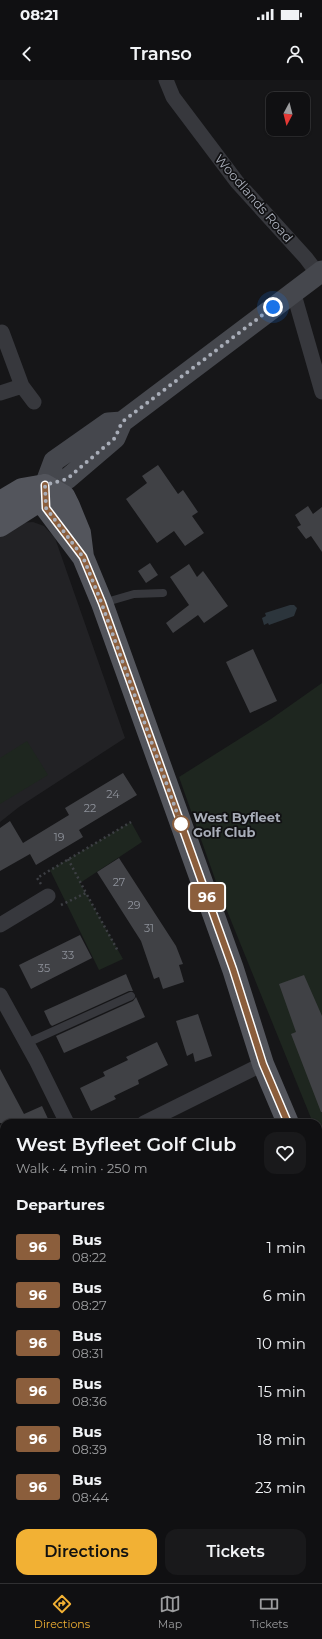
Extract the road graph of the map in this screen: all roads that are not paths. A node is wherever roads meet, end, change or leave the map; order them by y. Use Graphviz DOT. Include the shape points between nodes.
graph roads {
  1 [pos="166,80"];
  2 [pos="320,273"];
  3 [pos="294,291"];
  4 [pos="2,332"];
  5 [pos="22,386"];
  6 [pos="322,390"];
  7 [pos="0,394"];
  8 [pos="34,402"];
  9 [pos="45,485"];
  10 [pos="0,502"];
  11 [pos="0,526"];
  12 [pos="163,592"];
  13 [pos="102,603"];
  14 [pos="48,896"];
  15 [pos="0,926"];
  16 [pos="0,995"];
  17 [pos="132,996"];
  18 [pos="27,1044"];
  19 [pos="263,1064"];
  20 [pos="65,1119"];
  21 [pos="152,1119"];
  22 [pos="286,1119"];
  1 -- 2 [label="street, Woodlands Road" via="173,97 237,182"];
  2 -- 3 [label="main road"];
  3 -- 6 [label="street"];
  3 -- 9 [label="main road" via="122,422 115,438 71,476"];
  4 -- 5 [label="street"];
  5 -- 7 [label="street"];
  5 -- 8 [label="street"];
  9 -- 10 [label="main road" via="22,489"];
  9 -- 11 [label="main road" via="33,505"];
  9 -- 13 [label="main road" via="64,496 69,506 80,534 83,557"];
  12 -- 13 [label="lane" via="134,594"];
  13 -- 19 [label="main road" via="233,969"];
  14 -- 15 [label="street"];
  16 -- 18 [label="street"];
  17 -- 18 [label="lane"];
  18 -- 20 [label="street"];
  19 -- 21 [label="street"];
  19 -- 22 [label="main road"];
}
